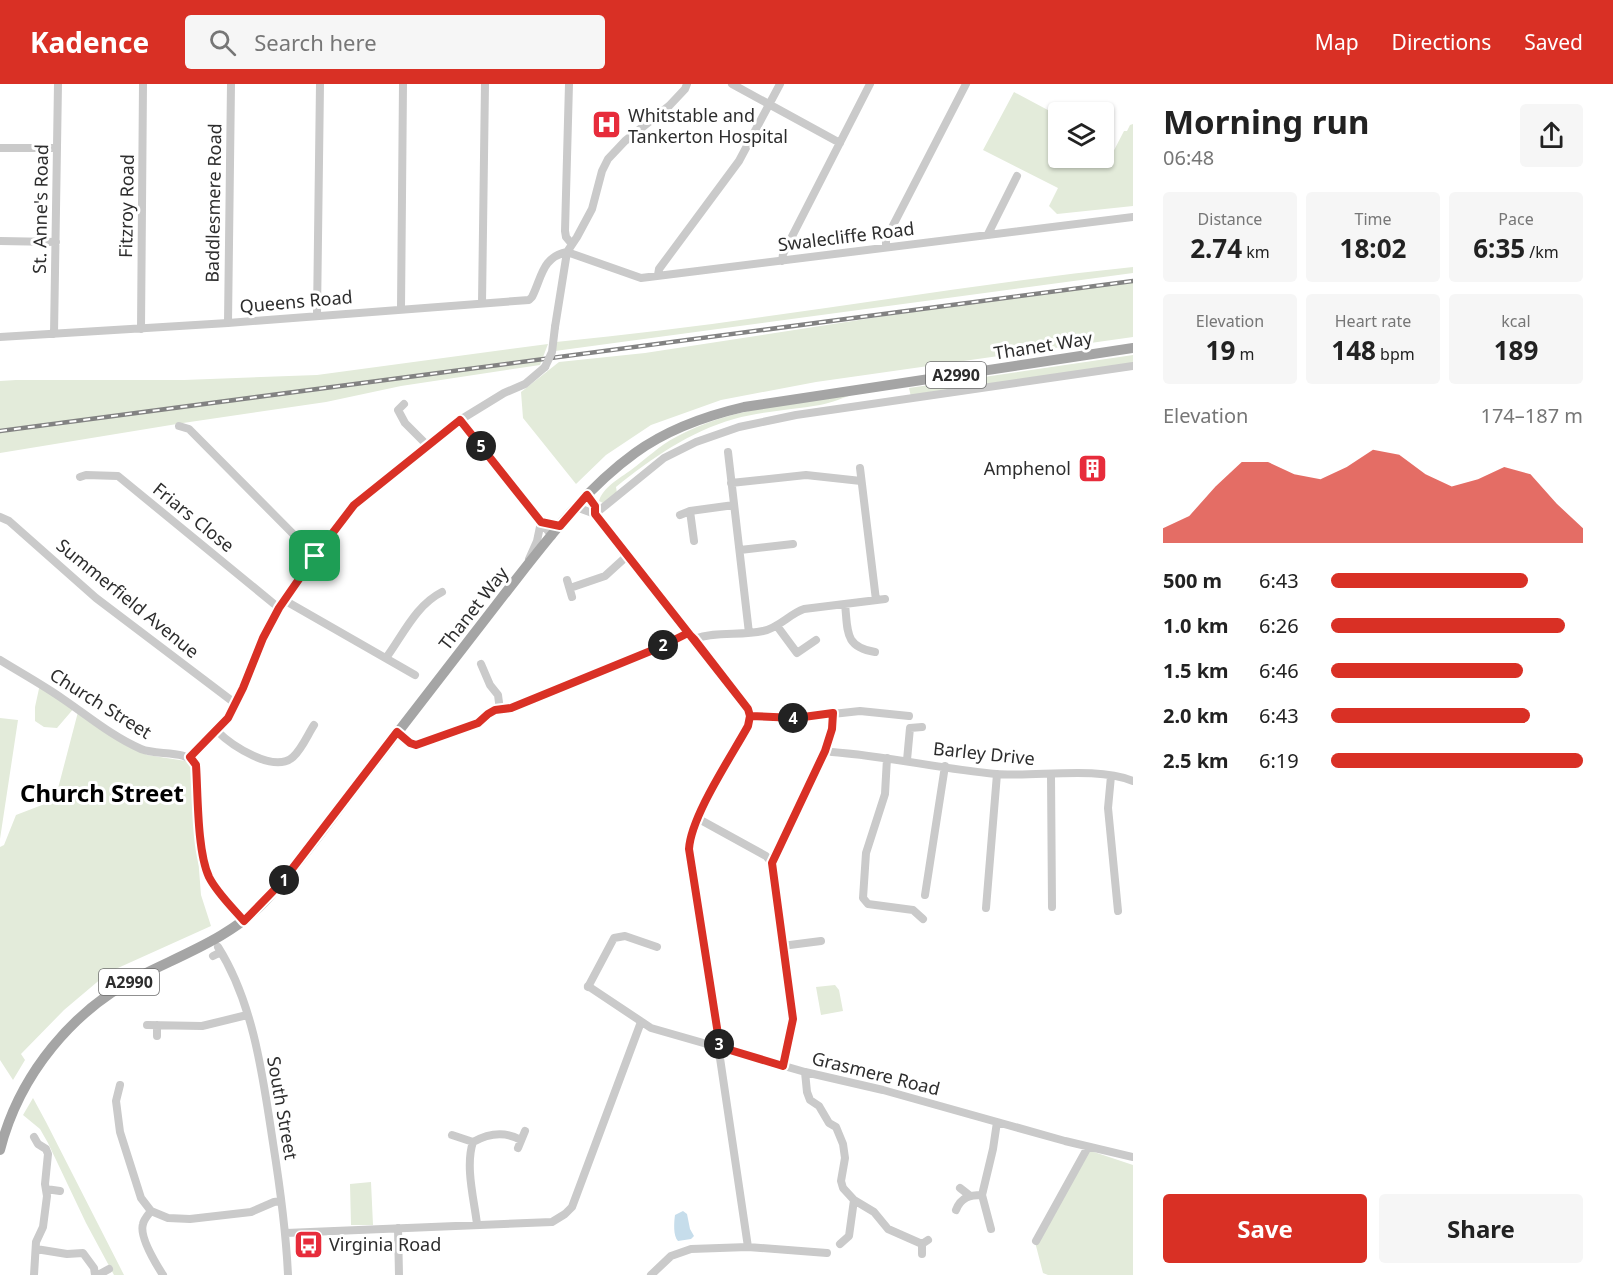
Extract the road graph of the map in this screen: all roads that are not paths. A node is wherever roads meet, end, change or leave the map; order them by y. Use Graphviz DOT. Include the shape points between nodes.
graph roads {
  1 [pos="58,84"];
  2 [pos="143,84"];
  3 [pos="231,84"];
  4 [pos="320,84"];
  5 [pos="403,84"];
  6 [pos="485,84"];
  7 [pos="569,84"];
  8 [pos="687,84"];
  9 [pos="732,84"];
  10 [pos="780,84"];
  11 [pos="870,84"];
  12 [pos="966,84"];
  13 [pos="767,105"];
  14 [pos="840,143"];
  15 [pos="0,148"];
  16 [pos="57,148"];
  17 [pos="1017,176"];
  18 [pos="1133,217"];
  19 [pos="988,234"];
  20 [pos="0,241"];
  21 [pos="56,242"];
  22 [pos="886,247"];
  23 [pos="569,248"];
  24 [pos="782,261"];
  25 [pos="658,275"];
  26 [pos="482,303"];
  27 [pos="401,309"];
  28 [pos="317,315"];
  29 [pos="228,323"];
  30 [pos="141,329"];
  31 [pos="54,334"];
  32 [pos="0,337"];
  33 [pos="1133,348"];
  34 [pos="1133,366"];
  35 [pos="404,404"];
  36 [pos="460,420"];
  37 [pos="179,426"];
  38 [pos="427,445"];
  39 [pos="728,452"];
  40 [pos="860,468"];
  41 [pos="80,477"];
  42 [pos="861,481"];
  43 [pos="731,483"];
  44 [pos="587,495"];
  45 [pos="734,505"];
  46 [pos="576,507"];
  47 [pos="690,511"];
  48 [pos="595,514"];
  49 [pos="680,515"];
  50 [pos="0,517"];
  51 [pos="541,522"];
  52 [pos="560,526"];
  53 [pos="552,536"];
  54 [pos="694,541"];
  55 [pos="793,544"];
  56 [pos="740,550"];
  57 [pos="315,556"];
  58 [pos="627,556"];
  59 [pos="523,571"];
  60 [pos="442,592"];
  61 [pos="572,597"];
  62 [pos="282,604"];
  63 [pos="845,604"];
  64 [pos="777,626"];
  65 [pos="749,633"];
  66 [pos="691,636"];
  67 [pos="816,640"];
  68 [pos="875,652"];
  69 [pos="386,658"];
  70 [pos="0,660"];
  71 [pos="481,664"];
  72 [pos="414,675"];
  73 [pos="236,704"];
  74 [pos="500,710"];
  75 [pos="833,713"];
  76 [pos="750,716"];
  77 [pos="909,716"];
  78 [pos="314,724"];
  79 [pos="922,727"];
  80 [pos="216,731"];
  81 [pos="397,732"];
  82 [pos="832,752"];
  83 [pos="190,757"];
  84 [pos="887,758"];
  85 [pos="907,760"];
  86 [pos="945,766"];
  87 [pos="997,774"];
  88 [pos="1051,775"];
  89 [pos="1111,776"];
  90 [pos="1133,781"];
  91 [pos="697,818"];
  92 [pos="772,863"];
  93 [pos="925,895"];
  94 [pos="1052,907"];
  95 [pos="986,908"];
  96 [pos="1118,911"];
  97 [pos="923,919"];
  98 [pos="244,921"];
  99 [pos="821,941"];
  100 [pos="782,946"];
  101 [pos="657,947"];
  102 [pos="217,952"];
  103 [pos="247,1015"];
  104 [pos="641,1022"];
  105 [pos="147,1025"];
  106 [pos="158,1026"];
  107 [pos="157,1036"];
  108 [pos="720,1047"];
  109 [pos="783,1066"];
  110 [pos="805,1072"];
  111 [pos="120,1085"];
  112 [pos="997,1122"];
  113 [pos="452,1135"];
  114 [pos="34,1137"];
  115 [pos="522,1140"];
  116 [pos="473,1142"];
  117 [pos="1088,1147"];
  118 [pos="0,1150"];
  119 [pos="1133,1157"];
  120 [pos="960,1188"];
  121 [pos="46,1189"];
  122 [pos="60,1191"];
  123 [pos="969,1195"];
  124 [pos="982,1195"];
  125 [pos="854,1200"];
  126 [pos="281,1201"];
  127 [pos="956,1210"];
  128 [pos="151,1211"];
  129 [pos="477,1224"];
  130 [pos="398,1228"];
  131 [pos="991,1229"];
  132 [pos="286,1233"];
  133 [pos="1035,1236"];
  134 [pos="840,1244"];
  135 [pos="748,1247"];
  136 [pos="36,1249"];
  137 [pos="827,1253"];
  138 [pos="922,1254"];
  139 [pos="109,1269"];
  140 [pos="34,1275"];
  141 [pos="96,1275"];
  142 [pos="163,1275"];
  143 [pos="288,1275"];
  144 [pos="399,1275"];
  145 [pos="651,1275"];
  1 -- 16 [label="street, St. Anne's Road"];
  2 -- 30 [label="street, Fitzroy Road"];
  3 -- 29 [label="street, Baddlesmere Road"];
  4 -- 28 [label="street"];
  5 -- 27 [label="street"];
  6 -- 26 [label="street"];
  7 -- 23 [label="street" via="565,231"];
  8 -- 23 [label="street" via="669,106 608,159 592,209"];
  9 -- 13 [label="street"];
  10 -- 13 [label="street"];
  11 -- 14 [label="street"];
  12 -- 22 [label="street" via="886,239"];
  13 -- 14 [label="street"];
  13 -- 25 [label="street" via="739,161"];
  14 -- 24 [label="street"];
  15 -- 16 [label="street"];
  16 -- 21 [label="street, St. Anne's Road"];
  17 -- 19 [label="street"];
  18 -- 19 [label="street, Swalecliffe Road"];
  19 -- 22 [label="street, Swalecliffe Road"];
  20 -- 21 [label="street"];
  21 -- 31 [label="street, St. Anne's Road"];
  22 -- 24 [label="street, Swalecliffe Road"];
  23 -- 25 [label="street, Swalecliffe Road" via="634,277"];
  23 -- 26 [label="street, Queens Road" via="547,262 529,300"];
  23 -- 36 [label="street, bridge" via="552,352 545,368 525,384"];
  24 -- 25 [label="street, Swalecliffe Road"];
  26 -- 27 [label="street, Queens Road"];
  27 -- 28 [label="street, Queens Road"];
  28 -- 29 [label="street, Queens Road"];
  29 -- 30 [label="street, Queens Road"];
  30 -- 31 [label="street, Queens Road"];
  31 -- 32 [label="street, Queens Road"];
  33 -- 44 [label="main road, Thanet Way / A2990" via="726,411 674,430 637,452"];
  34 -- 48 [label="street" via="796,415 739,427 671,455"];
  35 -- 38 [label="street" via="398,410 405,423"];
  36 -- 38 [label="street"];
  36 -- 51 [label="street"];
  37 -- 57 [label="street" via="189,429"];
  38 -- 57 [label="street" via="354,505"];
  39 -- 43 [label="street"];
  40 -- 42 [label="street"];
  41 -- 62 [label="street, Friars Close" via="118,476"];
  42 -- 43 [label="street" via="806,475"];
  42 -- 63 [label="street" via="881,600"];
  43 -- 45 [label="street"];
  44 -- 46 [label="main road, Thanet Way / A2990"];
  44 -- 48 [label="street" via="595,506"];
  45 -- 47 [label="street"];
  45 -- 56 [label="street"];
  46 -- 48 [label="street"];
  46 -- 52 [label="main road, Thanet Way / A2990"];
  47 -- 49 [label="street"];
  47 -- 54 [label="street"];
  48 -- 58 [label="street"];
  50 -- 73 [label="street, Summerfield Avenue" via="96,598"];
  51 -- 52 [label="street"];
  51 -- 53 [label="street"];
  51 -- 59 [label="street"];
  52 -- 53 [label="main road, Thanet Way / A2990"];
  53 -- 59 [label="main road, Thanet Way / A2990"];
  55 -- 56 [label="street"];
  56 -- 65 [label="street"];
  57 -- 62 [label="street"];
  58 -- 61 [label="street" via="605,576 569,584"];
  58 -- 66 [label="street"];
  59 -- 81 [label="main road, Thanet Way / A2990"];
  60 -- 69 [label="street" via="419,610"];
  62 -- 69 [label="street, Friars Close"];
  62 -- 73 [label="street" via="263,638"];
  63 -- 64 [label="street" via="803,609"];
  63 -- 68 [label="street" via="852,643"];
  64 -- 65 [label="street"];
  64 -- 67 [label="street" via="797,653"];
  65 -- 66 [label="street"];
  66 -- 74 [label="street"];
  66 -- 76 [label="street"];
  69 -- 72 [label="street, Friars Close"];
  70 -- 83 [label="street, Church Street" via="133,745 156,754"];
  71 -- 74 [label="street" via="498,695"];
  73 -- 80 [label="street"];
  74 -- 81 [label="street" via="478,723 416,745"];
  75 -- 76 [label="street" via="796,718"];
  75 -- 77 [label="street" via="860,711"];
  75 -- 92 [label="street" via="825,751"];
  76 -- 91 [label="street"];
  78 -- 80 [label="street" via="295,755 280,762 267,761"];
  79 -- 85 [label="street" via="910,728"];
  80 -- 83 [label="street"];
  81 -- 98 [label="main road, Thanet Way / A2990" via="282,882"];
  82 -- 84 [label="street, Barley Drive"];
  83 -- 98 [label="street" via="196,765 205,867"];
  84 -- 85 [label="street, Barley Drive"];
  84 -- 97 [label="street" via="885,794 866,853 863,898 868,904 913,910"];
  85 -- 86 [label="street, Barley Drive"];
  86 -- 87 [label="street, Barley Drive"];
  86 -- 93 [label="street"];
  87 -- 88 [label="street, Barley Drive"];
  87 -- 95 [label="street"];
  88 -- 89 [label="street, Barley Drive"];
  88 -- 94 [label="street"];
  89 -- 90 [label="street, Barley Drive"];
  89 -- 96 [label="street" via="1108,808"];
  91 -- 92 [label="street"];
  91 -- 108 [label="street" via="689,849"];
  92 -- 100 [label="street"];
  98 -- 118 [label="main road, Thanet Way / A2990" via="105,997 56,1042 17,1102"];
  99 -- 100 [label="street"];
  100 -- 109 [label="street" via="793,1019"];
  101 -- 104 [label="street, Grasmere Road" via="625,936 614,938 588,986"];
  102 -- 103 [label="street, South Street" via="234,978"];
  103 -- 106 [label="street" via="202,1026"];
  103 -- 126 [label="street, South Street" via="265,1087"];
  104 -- 108 [label="street, Grasmere Road"];
  104 -- 129 [label="street" via="566,1215 552,1221"];
  105 -- 106 [label="street"];
  106 -- 107 [label="street"];
  108 -- 109 [label="street, Grasmere Road"];
  108 -- 135 [label="street"];
  109 -- 110 [label="street, Grasmere Road"];
  110 -- 112 [label="street, Grasmere Road"];
  110 -- 125 [label="street" via="810,1100 840,1135 845,1158 841,1181"];
  111 -- 128 [label="street" via="116,1101 120,1132 141,1198"];
  112 -- 117 [label="street, Grasmere Road"];
  112 -- 124 [label="street"];
  113 -- 116 [label="street"];
  114 -- 121 [label="street" via="48,1154"];
  115 -- 116 [label="street" via="499,1133"];
  116 -- 129 [label="street" via="471,1172"];
  117 -- 119 [label="street, Grasmere Road"];
  117 -- 133 [label="street"];
  120 -- 123 [label="street"];
  121 -- 122 [label="street"];
  121 -- 136 [label="street" via="43,1227"];
  123 -- 124 [label="street"];
  123 -- 127 [label="street"];
  124 -- 131 [label="street"];
  125 -- 134 [label="street" via="849,1236"];
  125 -- 138 [label="street" via="874,1212 888,1229 925,1242"];
  126 -- 128 [label="street" via="251,1212 190,1219 168,1218"];
  126 -- 132 [label="street, South Street"];
  128 -- 142 [label="street" via="143,1224 143,1234"];
  129 -- 130 [label="street"];
  130 -- 132 [label="street"];
  130 -- 144 [label="street"];
  132 -- 143 [label="street, South Street"];
  135 -- 137 [label="street"];
  135 -- 145 [label="street" via="681,1251"];
  136 -- 140 [label="street"];
  136 -- 141 [label="street" via="67,1254 83,1252"];
  139 -- 141 [label="street"];
}
